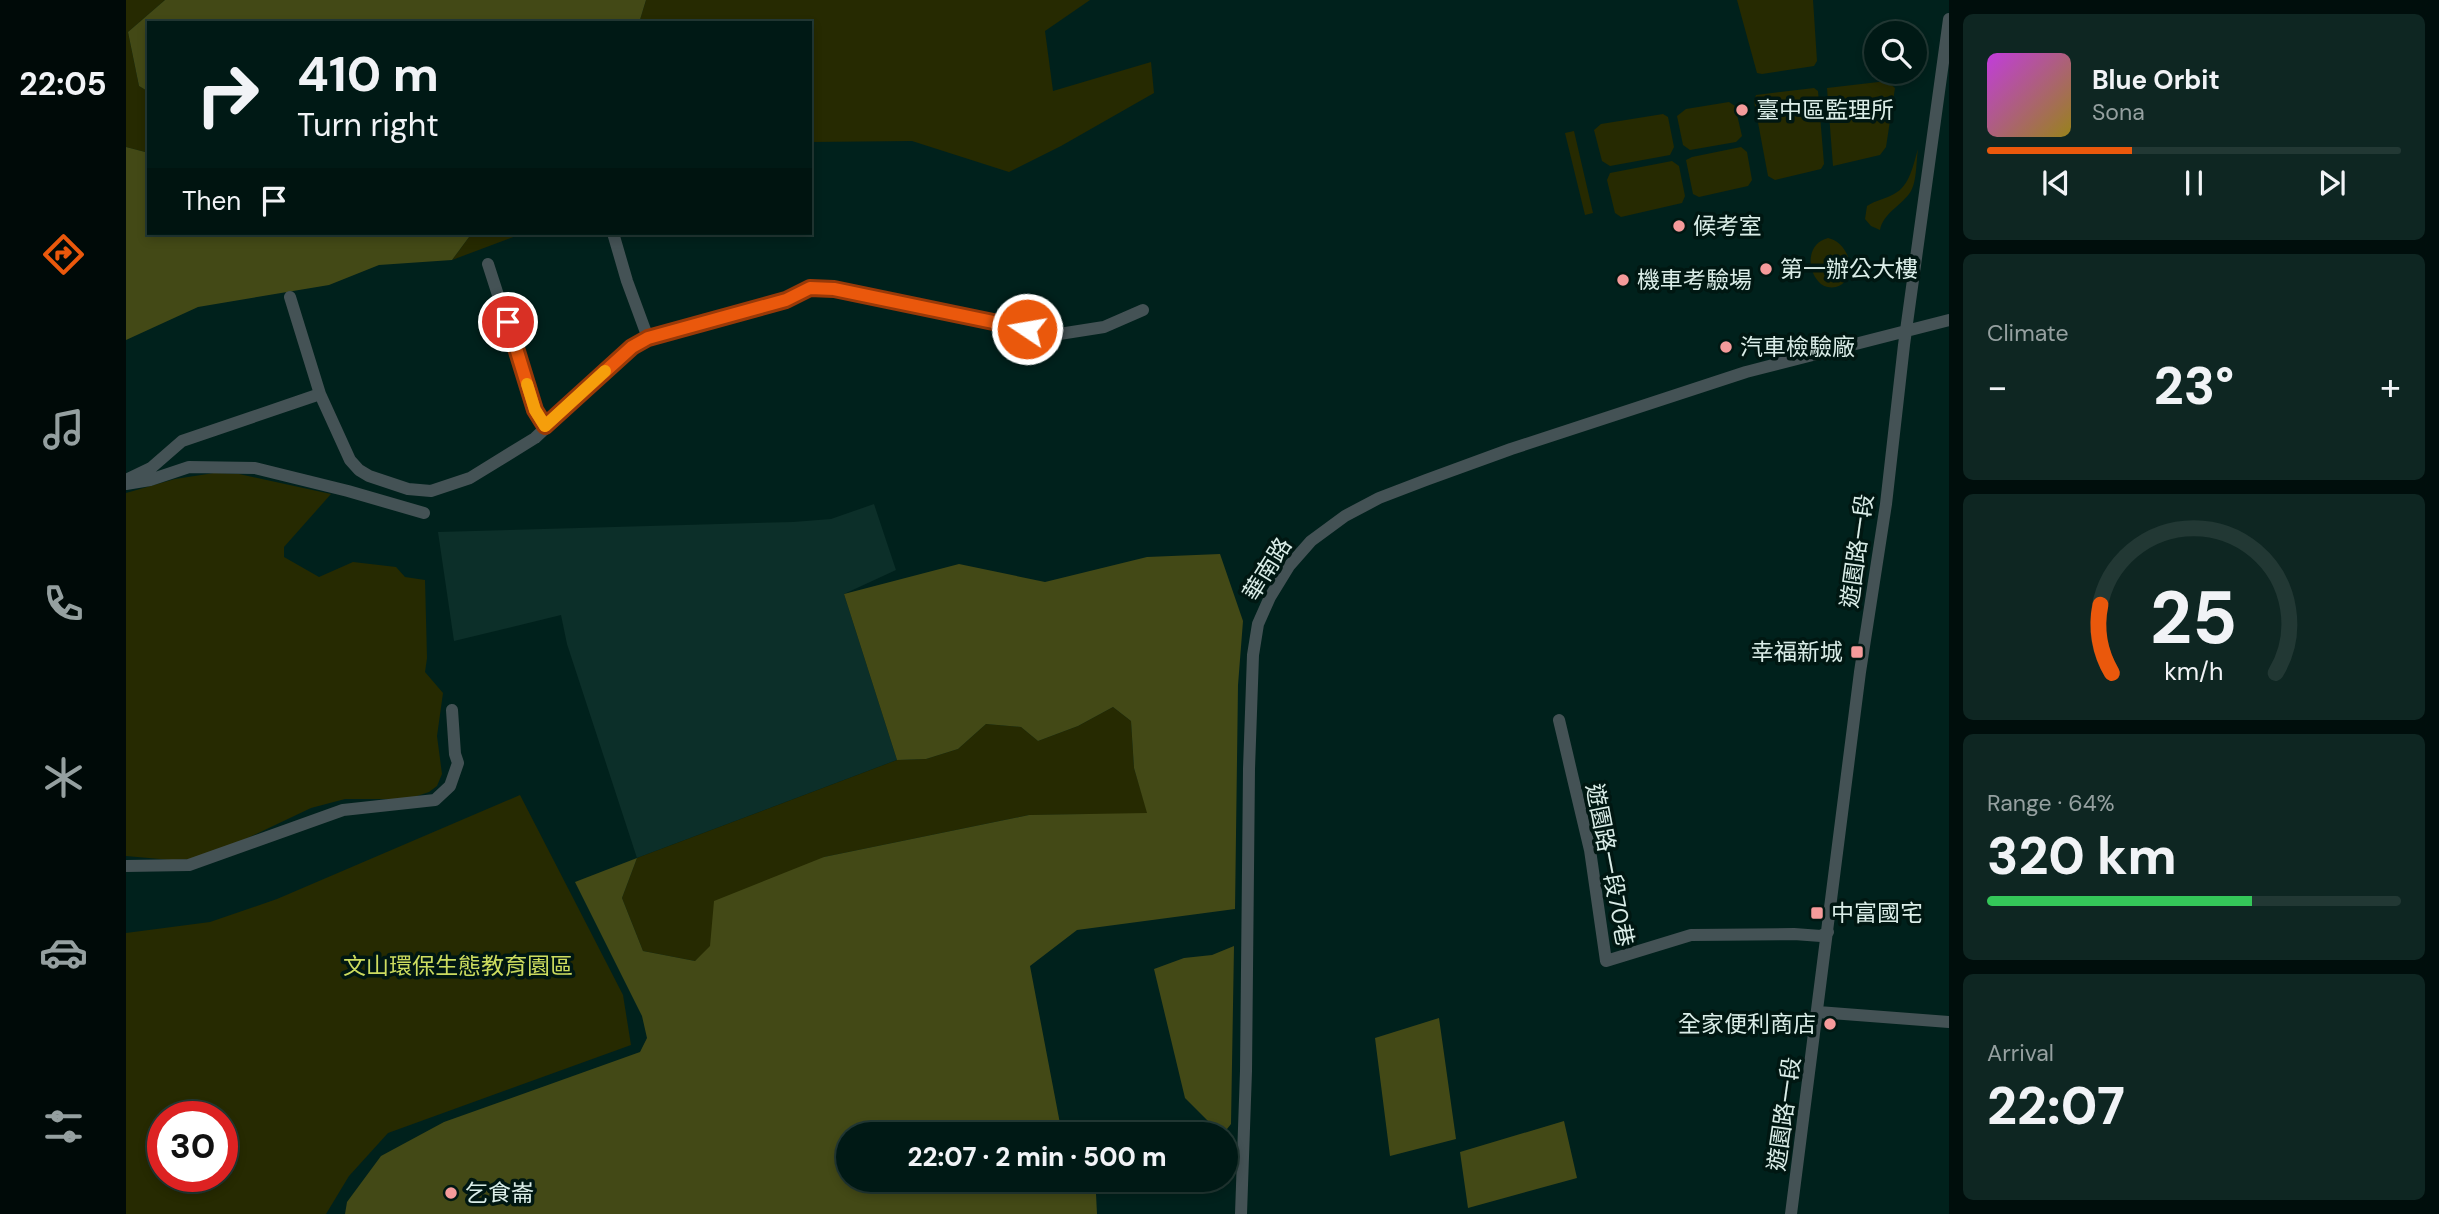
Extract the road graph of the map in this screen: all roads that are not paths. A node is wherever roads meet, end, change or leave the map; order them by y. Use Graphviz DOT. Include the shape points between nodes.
graph roads {
  1 [pos="1949,19"];
  2 [pos="614,235"];
  3 [pos="488,264"];
  4 [pos="290,298"];
  5 [pos="1143,310"];
  6 [pos="1949,320"];
  7 [pos="1906,331"];
  8 [pos="648,338"];
  9 [pos="320,394"];
  10 [pos="545,426"];
  11 [pos="126,482"];
  12 [pos="424,513"];
  13 [pos="453,710"];
  14 [pos="1559,720"];
  15 [pos="126,866"];
  16 [pos="1828,932"];
  17 [pos="1818,1012"];
  18 [pos="1949,1022"];
  19 [pos="1241,1214"];
  20 [pos="1791,1214"];
  1 -- 7 [label="street, 遊園路一段"];
  2 -- 8 [label="street"];
  3 -- 10 [label="street" via="535,410"];
  4 -- 9 [label="street"];
  5 -- 8 [label="street" via="1104,327 1054,335 834,289 810,288 786,300"];
  6 -- 7 [label="street, 華南路"];
  7 -- 16 [label="street, 遊園路一段"];
  7 -- 19 [label="street, 華南路" via="1746,372 1426,480 1345,516 1311,541 1289,566 1258,624 1252,655"];
  8 -- 10 [label="street" via="632,347"];
  9 -- 10 [label="street" via="359,470 408,489 430,491 470,478 535,438"];
  9 -- 11 [label="street" via="182,441"];
  11 -- 12 [label="street" via="150,480 189,467 255,468"];
  13 -- 15 [label="street" via="458,764 450,786 435,800 343,810 189,865"];
  14 -- 16 [label="street, 遊園路一段70巷" via="1590,850 1606,961 1691,934 1821,936"];
  16 -- 17 [label="street, 遊園路一段"];
  17 -- 18 [label="street"];
  17 -- 20 [label="street, 遊園路一段"];
}
